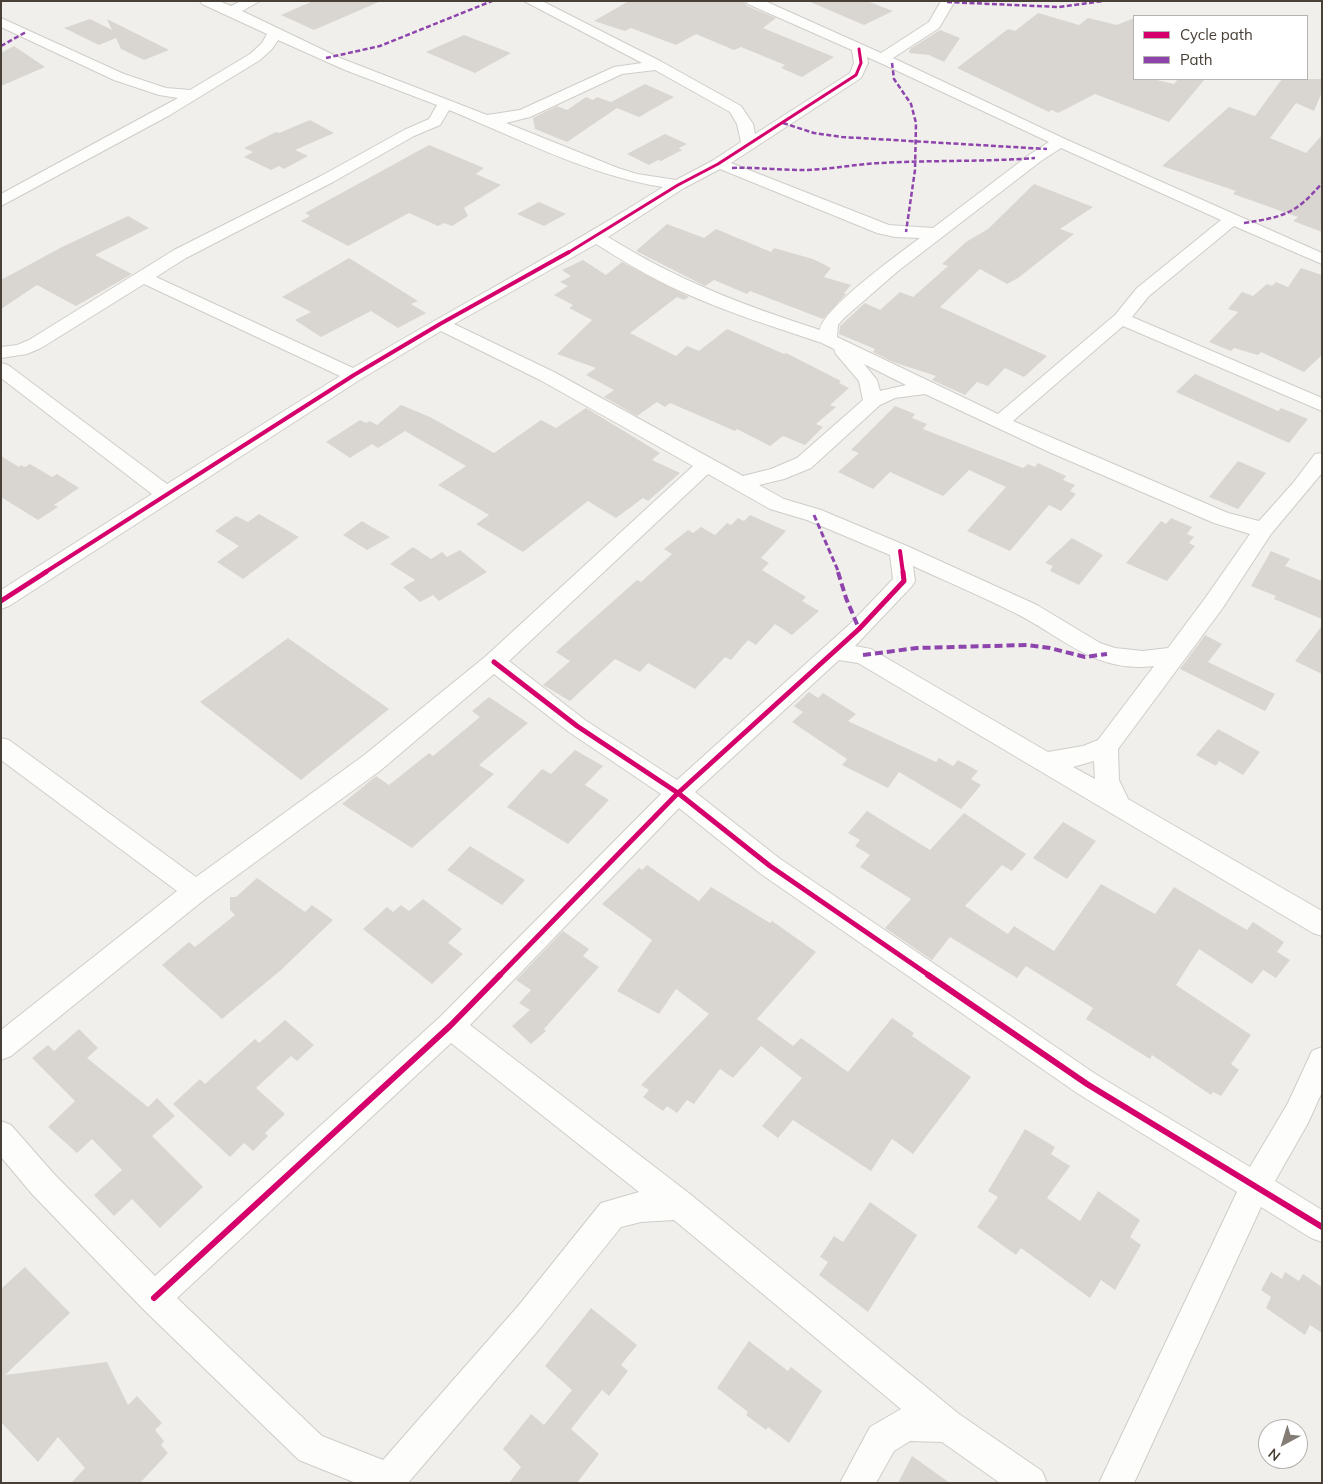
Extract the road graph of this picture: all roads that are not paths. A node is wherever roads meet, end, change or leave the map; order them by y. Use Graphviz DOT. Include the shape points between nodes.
graph roads {
  1 [pos="207,1"];
  2 [pos="253,1"];
  3 [pos="531,1"];
  4 [pos="753,1"];
  5 [pos="948,1"];
  6 [pos="231,11"];
  7 [pos="1,22"];
  8 [pos="275,33"];
  9 [pos="859,48"];
  10 [pos="629,52"];
  11 [pos="882,59"];
  12 [pos="657,65"];
  13 [pos="619,70"];
  14 [pos="192,95"];
  15 [pos="445,104"];
  16 [pos="477,117"];
  17 [pos="434,122"];
  18 [pos="1060,142"];
  19 [pos="749,144"];
  20 [pos="718,164"];
  21 [pos="635,178"];
  22 [pos="678,185"];
  23 [pos="1,201"];
  24 [pos="649,203"];
  25 [pos="1233,218"];
  26 [pos="895,232"];
  27 [pos="936,233"];
  28 [pos="596,237"];
  29 [pos="904,257"];
  30 [pos="1322,259"];
  31 [pos="142,277"];
  32 [pos="1121,319"];
  33 [pos="440,324"];
  34 [pos="832,341"];
  35 [pos="1,353"];
  36 [pos="1,369"];
  37 [pos="354,375"];
  38 [pos="927,388"];
  39 [pos="873,401"];
  40 [pos="1322,406"];
  41 [pos="1001,422"];
  42 [pos="1322,459"];
  43 [pos="707,464"];
  44 [pos="742,483"];
  45 [pos="166,494"];
  46 [pos="1264,529"];
  47 [pos="900,552"];
  48 [pos="1,601"];
  49 [pos="833,652"];
  50 [pos="1175,655"];
  51 [pos="1115,656"];
  52 [pos="494,662"];
  53 [pos="1150,689"];
  54 [pos="1,747"];
  55 [pos="1106,747"];
  56 [pos="1045,762"];
  57 [pos="678,793"];
  58 [pos="1119,805"];
  59 [pos="196,891"];
  60 [pos="1322,925"];
  61 [pos="450,1026"];
  62 [pos="1,1047"];
  63 [pos="1322,1060"];
  64 [pos="1,1136"];
  65 [pos="1255,1187"];
  66 [pos="679,1205"];
  67 [pos="1322,1227"];
  68 [pos="154,1298"];
  69 [pos="947,1426"];
  70 [pos="387,1481"];
  71 [pos="857,1483"];
  72 [pos="1030,1483"];
  73 [pos="1116,1483"];
  1 -- 6 [label="street"];
  2 -- 6 [label="street"];
  3 -- 10 [label="street"];
  4 -- 9 [label="street"];
  5 -- 11 [label="street" via="934,25"];
  6 -- 8 [label="street"];
  7 -- 14 [label="street" via="126,80 164,92"];
  8 -- 14 [label="street" via="268,46 255,57"];
  8 -- 15 [label="street" via="326,58"];
  9 -- 11 [label="street"];
  9 -- 19 [label="street" via="861,63 856,75"];
  10 -- 12 [label="street"];
  10 -- 13 [label="street"];
  11 -- 18 [label="street"];
  12 -- 13 [label="street"];
  12 -- 19 [label="street" via="736,109 746,124"];
  13 -- 16 [label="street" via="525,114 506,118"];
  14 -- 23 [label="street"];
  15 -- 16 [label="street"];
  15 -- 17 [label="street"];
  16 -- 17 [label="street"];
  16 -- 21 [label="street"];
  17 -- 31 [label="street" via="188,249"];
  18 -- 25 [label="street"];
  18 -- 27 [label="street"];
  19 -- 20 [label="street"];
  20 -- 22 [label="street"];
  20 -- 26 [label="street" via="864,223"];
  21 -- 22 [label="street"];
  21 -- 24 [label="street"];
  22 -- 24 [label="street"];
  24 -- 28 [label="street"];
  25 -- 30 [label="street"];
  25 -- 32 [label="street" via="1143,292"];
  26 -- 27 [label="street"];
  26 -- 29 [label="street"];
  27 -- 29 [label="street"];
  28 -- 33 [label="street"];
  28 -- 34 [label="street" via="685,287"];
  29 -- 34 [label="street" via="829,324"];
  31 -- 35 [label="street" via="42,340 21,350"];
  31 -- 37 [label="street"];
  32 -- 40 [label="street"];
  32 -- 41 [label="street"];
  33 -- 37 [label="street"];
  33 -- 43 [label="street" via="547,376"];
  34 -- 38 [label="street"];
  34 -- 39 [label="street" via="868,380"];
  36 -- 45 [label="street"];
  37 -- 45 [label="street"];
  38 -- 39 [label="street" via="891,393"];
  38 -- 41 [label="street"];
  39 -- 44 [label="street" via="804,463"];
  41 -- 46 [label="street" via="1221,518"];
  42 -- 46 [label="street"];
  43 -- 44 [label="street"];
  43 -- 52 [label="street"];
  44 -- 47 [label="street" via="778,504 814,515"];
  45 -- 48 [label="street"];
  46 -- 50 [label="street"];
  47 -- 49 [label="street" via="904,581"];
  47 -- 51 [label="street" via="1028,611 1092,649"];
  49 -- 56 [label="street" via="864,655"];
  49 -- 57 [label="street"];
  50 -- 51 [label="street" via="1143,659"];
  50 -- 53 [label="street"];
  51 -- 53 [label="street"];
  52 -- 57 [label="street" via="577,726"];
  52 -- 59 [label="street" via="372,763"];
  53 -- 55 [label="street"];
  54 -- 59 [label="street"];
  55 -- 56 [label="street" via="1085,755"];
  55 -- 58 [label="street" via="1106,780"];
  56 -- 58 [label="street"];
  57 -- 61 [label="street"];
  57 -- 65 [label="street" via="770,866 1079,1078"];
  58 -- 60 [label="street"];
  59 -- 62 [label="street"];
  61 -- 66 [label="street"];
  61 -- 68 [label="street"];
  63 -- 65 [label="street" via="1298,1113"];
  64 -- 68 [label="street"];
  65 -- 67 [label="street"];
  65 -- 73 [label="street"];
  66 -- 69 [label="street"];
  66 -- 70 [label="street" via="640,1207 612,1214 530,1316"];
  68 -- 70 [label="street" via="311,1448"];
  69 -- 71 [label="street" via="906,1424 882,1440"];
  69 -- 72 [label="street"];
}
